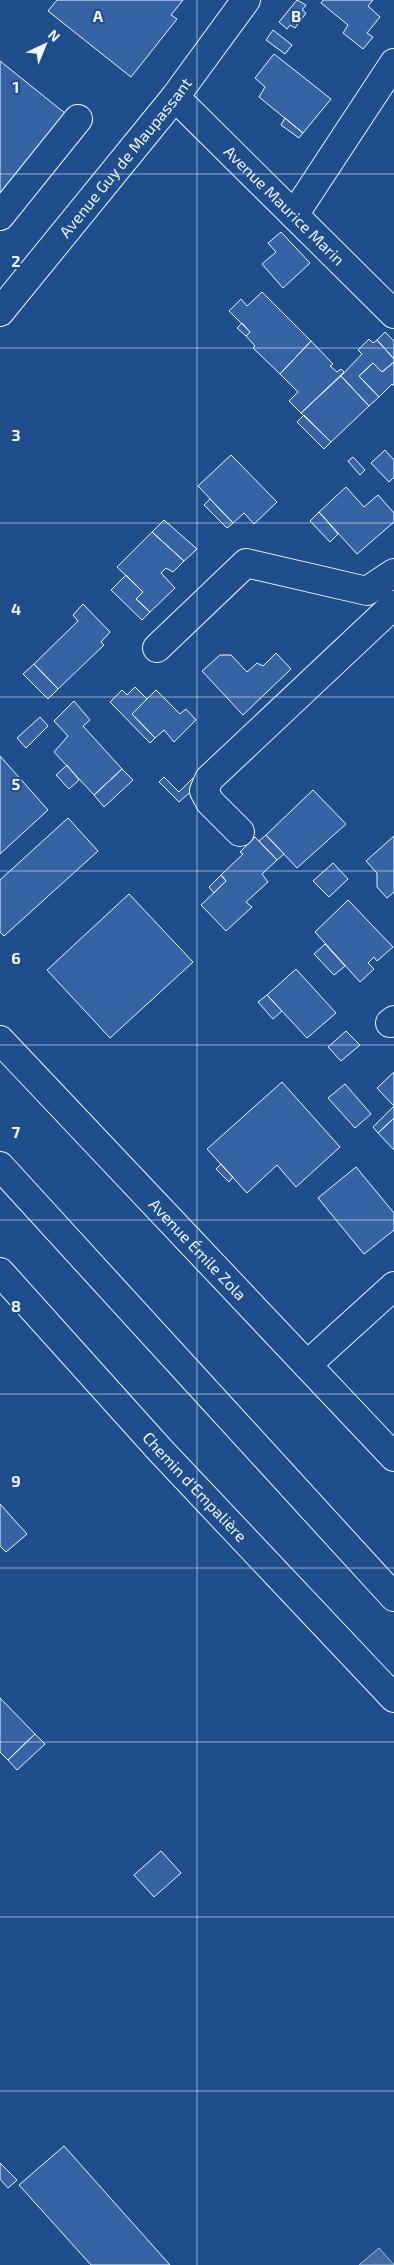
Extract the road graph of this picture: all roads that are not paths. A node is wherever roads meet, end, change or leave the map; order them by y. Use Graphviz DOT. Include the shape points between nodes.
graph roads {
  1 [pos="246,0"];
  2 [pos="394,63"];
  3 [pos="175,97"];
  4 [pos="78,119"];
  5 [pos="294,215"];
  6 [pos="0,216"];
  7 [pos="0,312"];
  8 [pos="394,314"];
  9 [pos="394,573"];
  10 [pos="394,604"];
  11 [pos="157,648"];
  12 [pos="240,832"];
  13 [pos="0,1040"];
  14 [pos="0,1166"];
  15 [pos="0,1272"];
  16 [pos="394,1286"];
  17 [pos="307,1365"];
  18 [pos="394,1457"];
  19 [pos="394,1597"];
  20 [pos="394,1698"];
  1 -- 3 [label="street, Avenue Guy de Maupassant"];
  2 -- 5 [label="street"];
  3 -- 5 [label="street, Avenue Maurice Marin"];
  3 -- 7 [label="street, Avenue Guy de Maupassant"];
  4 -- 6 [label="street"];
  5 -- 8 [label="street, Avenue Maurice Marin"];
  9 -- 11 [label="street" via="367,591 246,563"];
  10 -- 12 [label="street" via="209,779 204,791 210,802"];
  13 -- 17 [label="street, Avenue Émile Zola"];
  14 -- 19 [label="street"];
  15 -- 20 [label="street, Chemin d'Empalière" via="160,1450"];
  16 -- 17 [label="street"];
  17 -- 18 [label="street, Avenue Émile Zola"];
}
